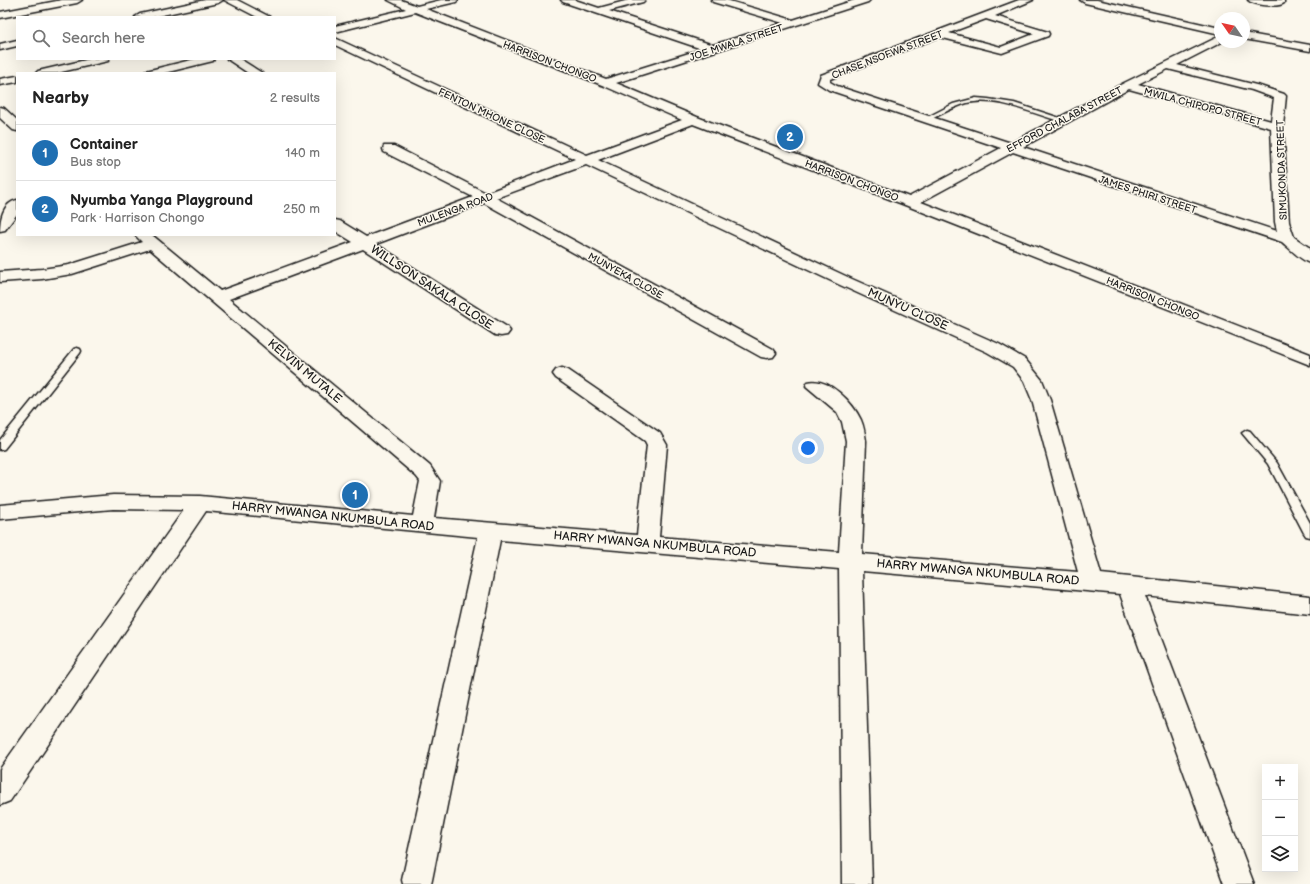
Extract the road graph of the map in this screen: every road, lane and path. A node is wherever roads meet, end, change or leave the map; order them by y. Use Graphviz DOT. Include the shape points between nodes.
graph roads {
  1 [pos="77,0"];
  2 [pos="218,0"];
  3 [pos="229,0"];
  4 [pos="393,0"];
  5 [pos="453,0"];
  6 [pos="566,0"];
  7 [pos="640,0"];
  8 [pos="716,0"];
  9 [pos="865,0"];
  10 [pos="1028,0"];
  11 [pos="1085,0"];
  12 [pos="1253,0"];
  13 [pos="1279,0"];
  14 [pos="19,3"];
  15 [pos="29,9"];
  16 [pos="416,9"];
  17 [pos="598,11"];
  18 [pos="0,15"];
  19 [pos="40,16"];
  20 [pos="145,16"];
  21 [pos="263,16"];
  22 [pos="985,16"];
  23 [pos="793,23"];
  24 [pos="336,29"];
  25 [pos="1214,30"];
  26 [pos="939,34"];
  27 [pos="1250,37"];
  28 [pos="336,41"];
  29 [pos="1214,42"];
  30 [pos="16,43"];
  31 [pos="0,47"];
  32 [pos="1310,48"];
  33 [pos="713,49"];
  34 [pos="100,60"];
  35 [pos="205,60"];
  36 [pos="234,60"];
  37 [pos="1168,66"];
  38 [pos="46,72"];
  39 [pos="154,72"];
  40 [pos="254,72"];
  41 [pos="16,78"];
  42 [pos="0,82"];
  43 [pos="606,83"];
  44 [pos="1128,85"];
  45 [pos="4,109"];
  46 [pos="693,120"];
  47 [pos="925,120"];
  48 [pos="1063,120"];
  49 [pos="16,126"];
  50 [pos="1277,126"];
  51 [pos="389,149"];
  52 [pos="1010,149"];
  53 [pos="585,159"];
  54 [pos="485,198"];
  55 [pos="910,202"];
  56 [pos="16,205"];
  57 [pos="336,225"];
  58 [pos="0,226"];
  59 [pos="148,239"];
  60 [pos="1287,239"];
  61 [pos="363,243"];
  62 [pos="1310,258"];
  63 [pos="0,277"];
  64 [pos="217,298"];
  65 [pos="501,331"];
  66 [pos="77,351"];
  67 [pos="767,353"];
  68 [pos="1310,360"];
  69 [pos="562,374"];
  70 [pos="815,386"];
  71 [pos="1247,433"];
  72 [pos="0,447"];
  73 [pos="200,503"];
  74 [pos="0,512"];
  75 [pos="422,525"];
  76 [pos="491,531"];
  77 [pos="1310,533"];
  78 [pos="647,543"];
  79 [pos="850,561"];
  80 [pos="1092,582"];
  81 [pos="1129,586"];
  82 [pos="1310,605"];
  83 [pos="0,792"];
  84 [pos="417,880"];
  85 [pos="857,884"];
  86 [pos="1239,884"];
  1 -- 15 [label="street"];
  2 -- 20 [label="street"];
  3 -- 21 [label="street"];
  4 -- 16 [label="street, HARRISON CHONGO"];
  5 -- 16 [label="street"];
  6 -- 17 [label="street"];
  7 -- 17 [label="street"];
  8 -- 23 [label="street"];
  9 -- 23 [label="street, JOE MWALA STREET"];
  10 -- 22 [label="street, CHASE NSOFWA STREET"];
  11 -- 25 [label="street"];
  12 -- 13 [label="street" via="1275,4 1279,3"];
  14 -- 15 [label="street"];
  15 -- 18 [label="street"];
  15 -- 19 [label="street"];
  16 -- 24 [label="street"];
  16 -- 43 [label="street, HARRISON CHONGO"];
  17 -- 33 [label="street"];
  22 -- 26 [label="street, CHASE NSOFWA STREET"];
  22 -- 26 [label="street" via="1044,34 1002,50"];
  23 -- 33 [label="street, JOE MWALA STREET"];
  26 -- 47 [label="street, CHASE NSOFWA STREET" via="825,77 824,83"];
  27 -- 32 [label="street"];
  28 -- 53 [label="street, FENTON MHONE CLOSE"];
  29 -- 37 [label="street, EFFORD CHALABA STREET"];
  30 -- 31 [label="street"];
  33 -- 43 [label="street, JOE MWALA STREET"];
  34 -- 38 [label="street"];
  35 -- 39 [label="street"];
  36 -- 40 [label="street"];
  37 -- 44 [label="street, EFFORD CHALABA STREET"];
  37 -- 50 [label="street, SIMUKONDA STREET" via="1277,94 1280,96"];
  41 -- 42 [label="street"];
  43 -- 46 [label="street, HARRISON CHONGO"];
  44 -- 48 [label="street, EFFORD CHALABA STREET"];
  44 -- 50 [label="street, MWILA CHIPOPO STREET"];
  45 -- 49 [label="street"];
  46 -- 53 [label="street, MULENGA ROAD"];
  46 -- 55 [label="street, HARRISON CHONGO"];
  47 -- 48 [label="lane" via="964,102 976,100 1001,103"];
  47 -- 52 [label="street, CHASE NSOFWA STREET"];
  48 -- 52 [label="street, EFFORD CHALABA STREET"];
  50 -- 60 [label="street, SIMUKONDA STREET" via="1282,222"];
  51 -- 54 [label="street, MUNYEKA CLOSE"];
  52 -- 55 [label="street, EFFORD CHALABA STREET"];
  52 -- 60 [label="street, JAMES PHIRI STREET"];
  53 -- 54 [label="street, MULENGA ROAD"];
  53 -- 80 [label="street, MUNYU CLOSE" via="993,348 1020,364 1033,380 1041,400"];
  54 -- 61 [label="street, MULENGA ROAD"];
  54 -- 67 [label="street, MUNYEKA CLOSE"];
  55 -- 68 [label="street, HARRISON CHONGO"];
  56 -- 58 [label="street"];
  57 -- 61 [label="street, WILLSON SAKALA CLOSE"];
  59 -- 63 [label="street" via="72,269"];
  59 -- 64 [label="street, KELVIN MUTALE"];
  60 -- 62 [label="street, JAMES PHIRI STREET"];
  61 -- 64 [label="street, MULENGA ROAD"];
  61 -- 65 [label="street, WILLSON SAKALA CLOSE"];
  64 -- 75 [label="street, KELVIN MUTALE" via="423,471 430,486"];
  66 -- 72 [label="lane"];
  69 -- 78 [label="street" via="655,441 658,450"];
  70 -- 79 [label="street" via="847,412 855,430"];
  71 -- 77 [label="lane" via="1272,463"];
  73 -- 74 [label="street, HARRY MWANGA NKUMBULA ROAD" via="113,502"];
  73 -- 75 [label="street, HARRY MWANGA NKUMBULA ROAD"];
  73 -- 83 [label="street"];
  75 -- 76 [label="street, HARRY MWANGA NKUMBULA ROAD"];
  76 -- 78 [label="street, HARRY MWANGA NKUMBULA ROAD"];
  76 -- 84 [label="street"];
  78 -- 79 [label="street, HARRY MWANGA NKUMBULA ROAD"];
  79 -- 80 [label="street, HARRY MWANGA NKUMBULA ROAD"];
  79 -- 85 [label="street"];
  80 -- 81 [label="street, HARRY MWANGA NKUMBULA ROAD"];
  81 -- 82 [label="street, HARRY MWANGA NKUMBULA ROAD"];
  81 -- 86 [label="street"];
}
